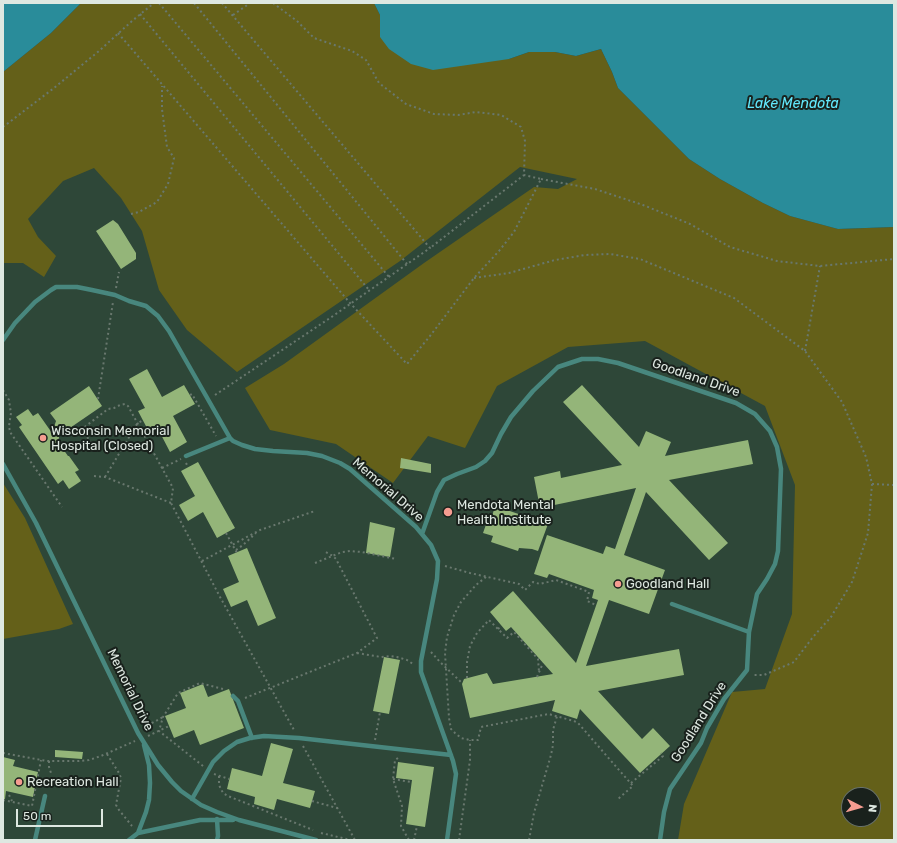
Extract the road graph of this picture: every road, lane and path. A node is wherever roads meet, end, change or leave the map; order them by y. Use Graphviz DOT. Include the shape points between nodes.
graph roads {
  1 [pos="154,3"];
  2 [pos="159,3"];
  3 [pos="194,3"];
  4 [pos="222,3"];
  5 [pos="250,3"];
  6 [pos="273,3"];
  7 [pos="140,14"];
  8 [pos="233,15"];
  9 [pos="118,33"];
  10 [pos="162,84"];
  11 [pos="3,127"];
  12 [pos="524,175"];
  13 [pos="541,179"];
  14 [pos="131,214"];
  15 [pos="430,248"];
  16 [pos="894,259"];
  17 [pos="407,264"];
  18 [pos="820,266"];
  19 [pos="119,272"];
  20 [pos="389,277"];
  21 [pos="369,290"];
  22 [pos="115,295"];
  23 [pos="350,304"];
  24 [pos="3,340"];
  25 [pos="806,351"];
  26 [pos="3,390"];
  27 [pos="190,395"];
  28 [pos="98,399"];
  29 [pos="208,400"];
  30 [pos="143,420"];
  31 [pos="137,424"];
  32 [pos="230,438"];
  33 [pos="91,442"];
  34 [pos="219,442"];
  35 [pos="186,456"];
  36 [pos="3,464"];
  37 [pos="162,468"];
  38 [pos="94,476"];
  39 [pos="105,478"];
  40 [pos="872,484"];
  41 [pos="894,485"];
  42 [pos="171,502"];
  43 [pos="62,507"];
  44 [pos="316,511"];
  45 [pos="273,521"];
  46 [pos="274,525"];
  47 [pos="260,530"];
  48 [pos="226,534"];
  49 [pos="422,534"];
  50 [pos="232,544"];
  51 [pos="324,551"];
  52 [pos="333,556"];
  53 [pos="396,559"];
  54 [pos="202,560"];
  55 [pos="315,563"];
  56 [pos="438,564"];
  57 [pos="486,577"];
  58 [pos="672,604"];
  59 [pos="596,605"];
  60 [pos="501,626"];
  61 [pos="498,629"];
  62 [pos="749,632"];
  63 [pos="423,648"];
  64 [pos="357,653"];
  65 [pos="544,663"];
  66 [pos="420,668"];
  67 [pos="446,668"];
  68 [pos="539,672"];
  69 [pos="537,677"];
  70 [pos="467,678"];
  71 [pos="463,682"];
  72 [pos="271,688"];
  73 [pos="223,689"];
  74 [pos="233,696"];
  75 [pos="238,701"];
  76 [pos="380,712"];
  77 [pos="557,716"];
  78 [pos="163,717"];
  79 [pos="169,726"];
  80 [pos="137,731"];
  81 [pos="159,731"];
  82 [pos="252,738"];
  83 [pos="299,738"];
  84 [pos="142,740"];
  85 [pos="470,740"];
  86 [pos="375,747"];
  87 [pos="407,750"];
  88 [pos="3,753"];
  89 [pos="106,754"];
  90 [pos="661,754"];
  91 [pos="450,755"];
  92 [pos="41,760"];
  93 [pos="49,761"];
  94 [pos="208,770"];
  95 [pos="51,773"];
  96 [pos="219,776"];
  97 [pos="38,778"];
  98 [pos="229,779"];
  99 [pos="393,779"];
  100 [pos="45,781"];
  101 [pos="411,782"];
  102 [pos="630,784"];
  103 [pos="9,795"];
  104 [pos="45,796"];
  105 [pos="192,799"];
  106 [pos="618,799"];
  107 [pos="3,800"];
  108 [pos="312,801"];
  109 [pos="12,802"];
  110 [pos="337,808"];
  111 [pos="217,819"];
  112 [pos="239,820"];
  113 [pos="417,826"];
  114 [pos="138,833"];
  115 [pos="133,839"];
  116 [pos="35,840"];
  117 [pos="217,840"];
  118 [pos="316,840"];
  119 [pos="351,840"];
  120 [pos="355,840"];
  121 [pos="409,840"];
  122 [pos="414,840"];
  123 [pos="447,840"];
  124 [pos="459,840"];
  125 [pos="529,840"];
  126 [pos="660,840"];
  1 -- 7 [label="path"];
  2 -- 20 [label="path"];
  3 -- 17 [label="path"];
  4 -- 8 [label="path"];
  5 -- 8 [label="path"];
  6 -- 12 [label="path" via="314,38 366,60 379,83 406,104 434,114 458,115 476,112 501,115 521,127 525,141"];
  7 -- 9 [label="path"];
  7 -- 21 [label="path"];
  8 -- 15 [label="path"];
  9 -- 10 [label="path"];
  9 -- 11 [label="path" via="54,88"];
  10 -- 14 [label="path" via="167,147 174,158 168,184 157,202"];
  10 -- 23 [label="path"];
  12 -- 13 [label="path"];
  12 -- 15 [label="path"];
  13 -- 18 [label="path" via="595,189 643,205 690,224 730,247 777,261"];
  13 -- 23 [label="path" via="514,232 474,278 407,364"];
  15 -- 17 [label="path"];
  16 -- 18 [label="path"];
  17 -- 20 [label="path"];
  18 -- 25 [label="path"];
  19 -- 22 [label="path"];
  20 -- 21 [label="path"];
  21 -- 23 [label="path"];
  22 -- 24 [label="lane" via="77,287 51,290 35,302"];
  22 -- 28 [label="path"];
  22 -- 29 [label="lane" via="146,306 158,316"];
  23 -- 29 [label="path"];
  26 -- 43 [label="path" via="10,407 10,432"];
  27 -- 34 [label="path" via="192,394"];
  29 -- 32 [label="lane"];
  30 -- 31 [label="path"];
  31 -- 33 [label="path" via="125,404 108,409 82,429"];
  31 -- 37 [label="path"];
  31 -- 39 [label="path"];
  32 -- 34 [label="lane"];
  32 -- 49 [label="lane, Memorial Drive" via="254,449 307,453 340,463"];
  34 -- 35 [label="lane"];
  35 -- 37 [label="path"];
  36 -- 80 [label="lane, Memorial Drive" via="36,523"];
  37 -- 42 [label="path" via="173,488"];
  38 -- 39 [label="path"];
  39 -- 42 [label="path"];
  40 -- 41 [label="path"];
  42 -- 54 [label="path"];
  44 -- 46 [label="path"];
  45 -- 46 [label="path"];
  46 -- 47 [label="path"];
  47 -- 50 [label="path"];
  47 -- 50 [label="path" via="236,551"];
  48 -- 50 [label="path"];
  49 -- 56 [label="lane, Memorial Drive" via="431,545"];
  49 -- 62 [label="lane, Goodland Drive" via="444,480 485,461 511,417 558,367 582,359 618,362 736,403 755,414 770,431 777,447 781,469 778,551 768,579 757,594"];
  50 -- 54 [label="path"];
  51 -- 52 [label="path"];
  52 -- 53 [label="path" via="350,551"];
  52 -- 55 [label="path"];
  52 -- 64 [label="path" via="377,638"];
  54 -- 72 [label="path"];
  56 -- 57 [label="path"];
  56 -- 63 [label="lane, Memorial Drive"];
  57 -- 59 [label="path" via="519,584 525,590 533,582 540,584 556,580 590,592 587,602"];
  57 -- 67 [label="path" via="461,602 454,615 447,637"];
  58 -- 62 [label="lane"];
  60 -- 61 [label="path"];
  61 -- 68 [label="path" via="507,638 514,632 538,659"];
  61 -- 70 [label="path" via="490,620 474,637 468,654"];
  62 -- 126 [label="lane, Goodland Drive" via="747,670 724,699 701,743 670,789"];
  63 -- 66 [label="lane, Memorial Drive"];
  63 -- 67 [label="path" via="430,651"];
  64 -- 66 [label="path" via="397,657"];
  64 -- 72 [label="path"];
  65 -- 68 [label="path"];
  66 -- 91 [label="lane, Memorial Drive"];
  67 -- 71 [label="path"];
  67 -- 85 [label="path" via="451,729 461,738"];
  68 -- 69 [label="path"];
  72 -- 75 [label="path"];
  72 -- 83 [label="path"];
  73 -- 78 [label="path" via="200,683 178,693"];
  74 -- 75 [label="lane"];
  75 -- 82 [label="lane"];
  76 -- 86 [label="path"];
  77 -- 85 [label="path" via="549,714 481,727 478,740"];
  77 -- 102 [label="path" via="578,723"];
  77 -- 125 [label="path" via="551,755"];
  78 -- 80 [label="path"];
  78 -- 81 [label="path"];
  79 -- 81 [label="path"];
  80 -- 84 [label="lane, Memorial Drive"];
  81 -- 84 [label="path"];
  81 -- 94 [label="path"];
  82 -- 83 [label="lane"];
  82 -- 94 [label="lane" via="237,742 224,751"];
  83 -- 86 [label="lane"];
  83 -- 110 [label="path"];
  84 -- 89 [label="path"];
  84 -- 105 [label="lane, Memorial Drive" via="172,782"];
  84 -- 114 [label="lane" via="149,765 150,783 149,800"];
  85 -- 124 [label="path" via="470,760"];
  86 -- 87 [label="lane"];
  87 -- 91 [label="lane"];
  87 -- 99 [label="path" via="395,760"];
  88 -- 92 [label="path"];
  89 -- 93 [label="path" via="89,760"];
  89 -- 114 [label="path" via="121,778 116,805"];
  90 -- 102 [label="path" via="662,756"];
  91 -- 123 [label="lane, Memorial Drive" via="456,774"];
  92 -- 93 [label="path"];
  92 -- 97 [label="path"];
  93 -- 95 [label="path"];
  94 -- 96 [label="path"];
  94 -- 105 [label="lane"];
  96 -- 98 [label="path"];
  96 -- 119 [label="path" via="221,789 228,796 321,833"];
  97 -- 100 [label="path"];
  97 -- 109 [label="path" via="32,806"];
  99 -- 101 [label="path"];
  99 -- 121 [label="path" via="402,806 401,826"];
  102 -- 106 [label="path" via="633,786"];
  103 -- 109 [label="path"];
  104 -- 116 [label="lane"];
  105 -- 112 [label="lane, Memorial Drive"];
  107 -- 109 [label="path"];
  108 -- 110 [label="path"];
  110 -- 120 [label="path"];
  111 -- 112 [label="lane"];
  111 -- 114 [label="lane"];
  111 -- 117 [label="lane"];
  112 -- 118 [label="lane, Memorial Drive"];
  113 -- 122 [label="path"];
  114 -- 115 [label="lane"];
}
